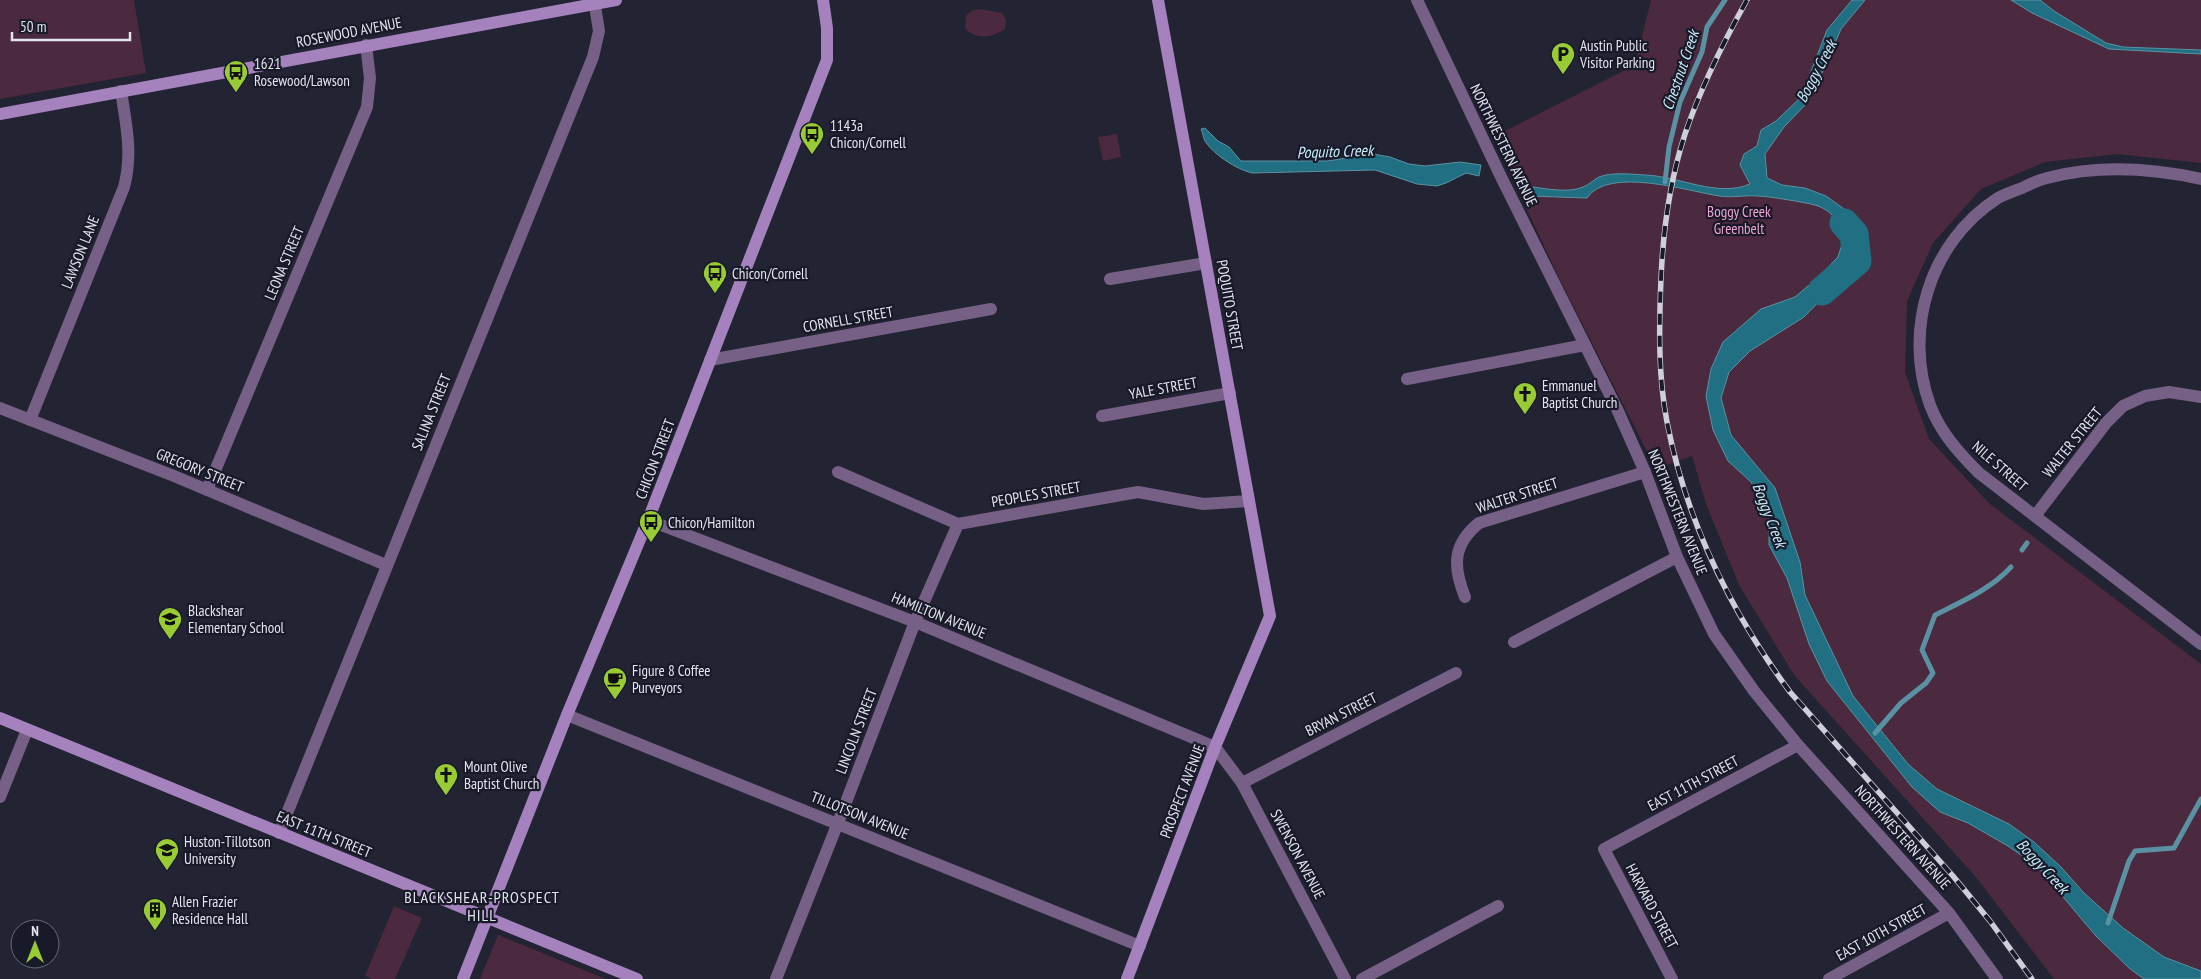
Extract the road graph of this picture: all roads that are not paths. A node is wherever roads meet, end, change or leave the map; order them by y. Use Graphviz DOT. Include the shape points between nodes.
graph roads {
  1 [pos="616,0"];
  2 [pos="823,0"];
  3 [pos="1158,0"];
  4 [pos="1416,0"];
  5 [pos="594,2"];
  6 [pos="366,45"];
  7 [pos="121,91"];
  8 [pos="0,114"];
  9 [pos="2201,179"];
  10 [pos="1206,263"];
  11 [pos="1110,279"];
  12 [pos="991,310"];
  13 [pos="1585,345"];
  14 [pos="710,360"];
  15 [pos="1407,379"];
  16 [pos="1230,392"];
  17 [pos="2201,397"];
  18 [pos="0,408"];
  19 [pos="1102,416"];
  20 [pos="30,420"];
  21 [pos="838,472"];
  22 [pos="1645,472"];
  23 [pos="207,490"];
  24 [pos="1250,500"];
  25 [pos="2035,516"];
  26 [pos="648,520"];
  27 [pos="958,524"];
  28 [pos="1677,556"];
  29 [pos="386,565"];
  30 [pos="1465,597"];
  31 [pos="1270,616"];
  32 [pos="915,622"];
  33 [pos="1514,642"];
  34 [pos="2201,644"];
  35 [pos="1456,673"];
  36 [pos="567,714"];
  37 [pos="0,718"];
  38 [pos="27,730"];
  39 [pos="1798,745"];
  40 [pos="1215,747"];
  41 [pos="1242,783"];
  42 [pos="0,797"];
  43 [pos="838,824"];
  44 [pos="278,833"];
  45 [pos="1604,849"];
  46 [pos="1498,906"];
  47 [pos="1949,913"];
  48 [pos="486,918"];
  49 [pos="1140,946"];
  50 [pos="463,979"];
  51 [pos="637,979"];
  52 [pos="776,979"];
  53 [pos="1127,979"];
  54 [pos="1346,979"];
  55 [pos="1362,979"];
  56 [pos="1672,979"];
  57 [pos="1828,979"];
  58 [pos="1997,979"];
  1 -- 5 [label="street, ROSEWOOD AVENUE"];
  2 -- 14 [label="street, CHICON STREET" via="827,60"];
  3 -- 10 [label="street, POQUITO STREET"];
  4 -- 13 [label="street, NORTHWESTERN AVENUE"];
  5 -- 6 [label="street, ROSEWOOD AVENUE"];
  5 -- 29 [label="street, SALINA STREET" via="599,31 593,58"];
  6 -- 7 [label="street, ROSEWOOD AVENUE"];
  6 -- 23 [label="street, LEONA STREET" via="370,78 367,108"];
  7 -- 8 [label="street, ROSEWOOD AVENUE"];
  7 -- 20 [label="street, LAWSON LANE" via="130,151 124,187"];
  9 -- 25 [label="street, NILE STREET" via="2148,170 2096,169 2045,178 1998,198 1966,224 1943,254 1927,291 1919,328 1919,364 1931,406 1950,443 1979,473"];
  10 -- 11 [label="street"];
  10 -- 16 [label="street, POQUITO STREET"];
  12 -- 14 [label="street, CORNELL STREET"];
  13 -- 15 [label="street"];
  13 -- 22 [label="street, NORTHWESTERN AVENUE"];
  14 -- 26 [label="street, CHICON STREET"];
  16 -- 19 [label="street, YALE STREET"];
  16 -- 24 [label="street, POQUITO STREET"];
  17 -- 25 [label="street, WALTER STREET" via="2169,392 2145,396 2123,406 2106,423"];
  18 -- 20 [label="street, GREGORY STREET"];
  20 -- 23 [label="street, GREGORY STREET"];
  21 -- 27 [label="street"];
  22 -- 28 [label="street, NORTHWESTERN AVENUE"];
  22 -- 30 [label="street, WALTER STREET" via="1480,523 1468,532 1459,546 1456,565"];
  23 -- 29 [label="street, GREGORY STREET"];
  24 -- 27 [label="street, PEOPLES STREET" via="1203,504 1138,492"];
  24 -- 31 [label="street, POQUITO STREET"];
  25 -- 34 [label="street, NILE STREET"];
  26 -- 32 [label="street, HAMILTON AVENUE"];
  26 -- 36 [label="street, CHICON STREET"];
  27 -- 32 [label="street, LINCOLN STREET"];
  28 -- 33 [label="street"];
  28 -- 39 [label="street, NORTHWESTERN AVENUE" via="1714,634"];
  29 -- 44 [label="street, SALINA STREET"];
  31 -- 40 [label="street, PROSPECT AVENUE"];
  32 -- 40 [label="street, HAMILTON AVENUE"];
  32 -- 43 [label="street, LINCOLN STREET"];
  35 -- 41 [label="street, BRYAN STREET"];
  36 -- 43 [label="street, TILLOTSON AVENUE"];
  36 -- 48 [label="street, CHICON STREET"];
  37 -- 38 [label="street, EAST 11TH STREET"];
  38 -- 42 [label="street"];
  38 -- 44 [label="street, EAST 11TH STREET"];
  39 -- 45 [label="street, EAST 11TH STREET"];
  39 -- 47 [label="street, NORTHWESTERN AVENUE"];
  40 -- 41 [label="street, SWENSON AVENUE"];
  40 -- 49 [label="street, PROSPECT AVENUE"];
  41 -- 54 [label="street, SWENSON AVENUE"];
  43 -- 49 [label="street, TILLOTSON AVENUE"];
  43 -- 52 [label="street, LINCOLN STREET"];
  44 -- 48 [label="street, EAST 11TH STREET"];
  45 -- 56 [label="street, HARVARD STREET"];
  46 -- 55 [label="street"];
  47 -- 57 [label="street, EAST 10TH STREET"];
  47 -- 58 [label="street, NORTHWESTERN AVENUE"];
  48 -- 50 [label="street, CHICON STREET"];
  48 -- 51 [label="street, EAST 11TH STREET"];
  49 -- 53 [label="street, PROSPECT AVENUE"];
}
